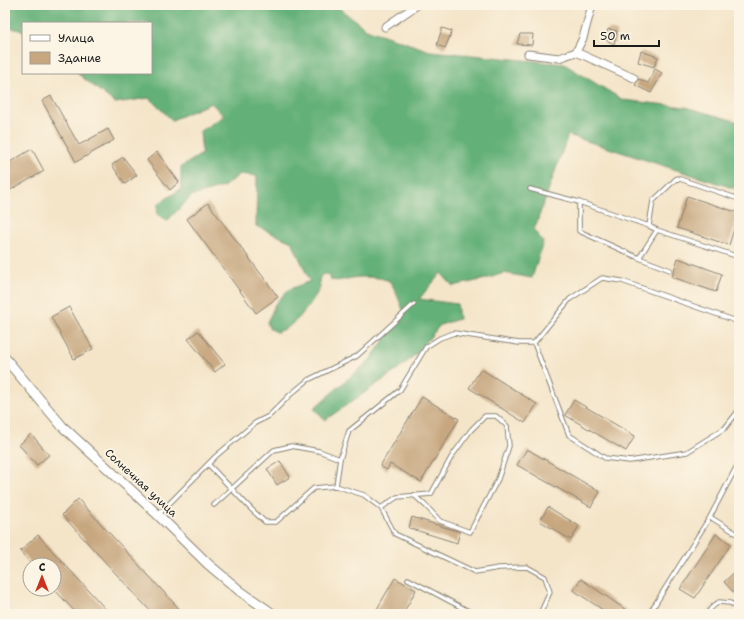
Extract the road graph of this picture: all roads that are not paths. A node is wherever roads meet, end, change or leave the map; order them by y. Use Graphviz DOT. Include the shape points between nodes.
graph roads {
  1 [pos="417,5"];
  2 [pos="592,5"];
  3 [pos="385,27"];
  4 [pos="576,52"];
  5 [pos="528,54"];
  6 [pos="634,78"];
  7 [pos="530,189"];
  8 [pos="739,199"];
  9 [pos="579,202"];
  10 [pos="649,226"];
  11 [pos="657,230"];
  12 [pos="739,257"];
  13 [pos="639,258"];
  14 [pos="670,270"];
  15 [pos="414,304"];
  16 [pos="739,322"];
  17 [pos="534,343"];
  18 [pos="5,358"];
  19 [pos="739,410"];
  20 [pos="340,459"];
  21 [pos="739,462"];
  22 [pos="208,464"];
  23 [pos="336,486"];
  24 [pos="232,489"];
  25 [pos="414,495"];
  26 [pos="214,505"];
  27 [pos="381,508"];
  28 [pos="158,515"];
  29 [pos="710,517"];
  30 [pos="739,535"];
  31 [pos="408,579"];
  32 [pos="739,608"];
  33 [pos="273,614"];
  34 [pos="474,614"];
  35 [pos="540,614"];
  36 [pos="649,614"];
  37 [pos="708,614"];
  1 -- 3 [label="street"];
  2 -- 4 [label="street" via="583,38"];
  4 -- 5 [label="street" via="559,58"];
  4 -- 6 [label="street"];
  7 -- 9 [label="lane"];
  8 -- 10 [label="lane" via="677,178 653,201"];
  9 -- 10 [label="lane"];
  9 -- 13 [label="lane" via="579,231"];
  10 -- 11 [label="lane"];
  11 -- 12 [label="lane"];
  11 -- 13 [label="lane"];
  13 -- 14 [label="lane"];
  15 -- 22 [label="lane" via="357,356 308,380 269,416 255,423"];
  16 -- 17 [label="lane" via="622,281 602,278 570,299"];
  17 -- 19 [label="lane" via="569,435 605,458 630,461 687,452 725,428"];
  17 -- 20 [label="lane" via="454,333 440,338 426,347 400,390 349,431"];
  18 -- 28 [label="street, Солнечная улица" via="62,426"];
  20 -- 23 [label="lane"];
  20 -- 24 [label="lane" via="319,451 292,446 274,450"];
  21 -- 29 [label="lane"];
  22 -- 24 [label="lane"];
  22 -- 28 [label="lane"];
  23 -- 24 [label="lane" via="314,488 276,522 265,522"];
  23 -- 27 [label="lane" via="364,495"];
  24 -- 26 [label="lane"];
  25 -- 25 [label="lane" via="431,494 452,456 485,416 496,416 507,426 509,446 498,479 470,532 440,522"];
  25 -- 27 [label="lane" via="397,497"];
  27 -- 35 [label="lane" via="395,534 475,572 526,567 545,577 550,592"];
  28 -- 33 [label="street, Солнечная улица" via="208,564"];
  29 -- 30 [label="lane"];
  29 -- 36 [label="lane"];
  31 -- 34 [label="lane"];
  32 -- 37 [label="lane" via="719,602"];
}
